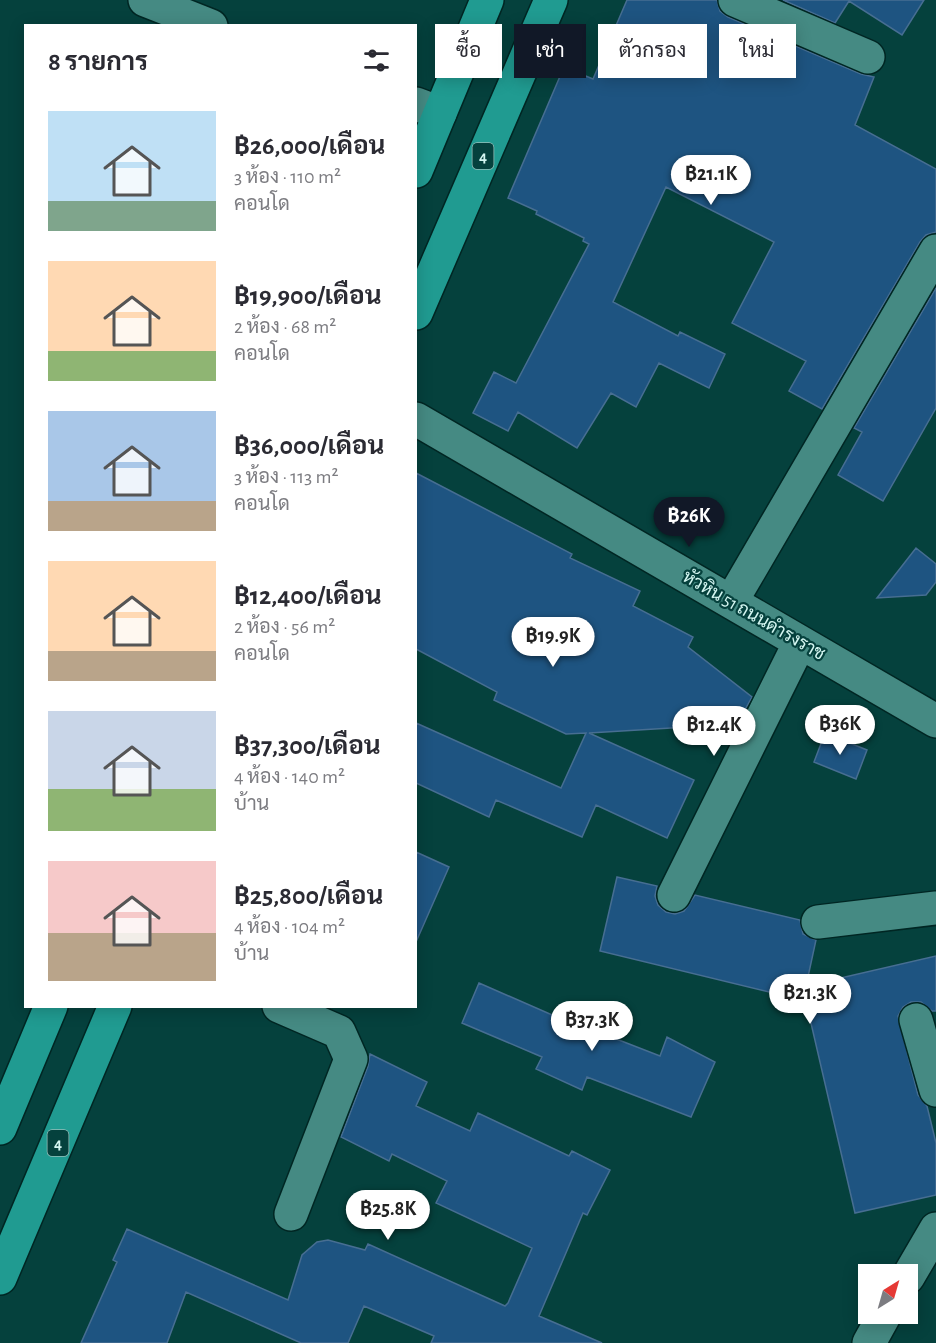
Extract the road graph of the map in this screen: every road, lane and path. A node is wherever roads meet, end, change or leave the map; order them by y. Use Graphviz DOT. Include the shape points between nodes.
graph roads {
  1 [pos="145,0"];
  2 [pos="487,0"];
  3 [pos="551,0"];
  4 [pos="735,0"];
  5 [pos="206,24"];
  6 [pos="868,57"];
  7 [pos="428,109"];
  8 [pos="417,166"];
  9 [pos="936,251"];
  10 [pos="417,311"];
  11 [pos="417,420"];
  12 [pos="731,602"];
  13 [pos="800,642"];
  14 [pos="935,718"];
  15 [pos="674,895"];
  16 [pos="936,908"];
  17 [pos="818,922"];
  18 [pos="50,1008"];
  19 [pos="114,1008"];
  20 [pos="284,1008"];
  21 [pos="916,1020"];
  22 [pos="936,1090"];
  23 [pos="0,1128"];
  24 [pos="291,1214"];
  25 [pos="936,1229"];
  26 [pos="916,1264"];
  27 [pos="0,1278"];
  28 [pos="879,1324"];
  29 [pos="869,1343"];
  1 -- 5 [label="street"];
  2 -- 7 [label="main road"];
  3 -- 10 [label="main road, 4"];
  4 -- 6 [label="street"];
  7 -- 8 [label="main road"];
  9 -- 12 [label="street"];
  11 -- 12 [label="street, หัวหิน 51 ถนนดำรงราช"];
  12 -- 13 [label="street, หัวหิน 51 ถนนดำรงราช"];
  13 -- 14 [label="street, หัวหิน 51 ถนนดำรงราช"];
  13 -- 15 [label="street"];
  16 -- 17 [label="street"];
  18 -- 23 [label="main road"];
  19 -- 27 [label="main road, 4"];
  20 -- 24 [label="street" via="339,1032 351,1059"];
  21 -- 22 [label="street"];
  25 -- 26 [label="street"];
  28 -- 29 [label="street"];
}
